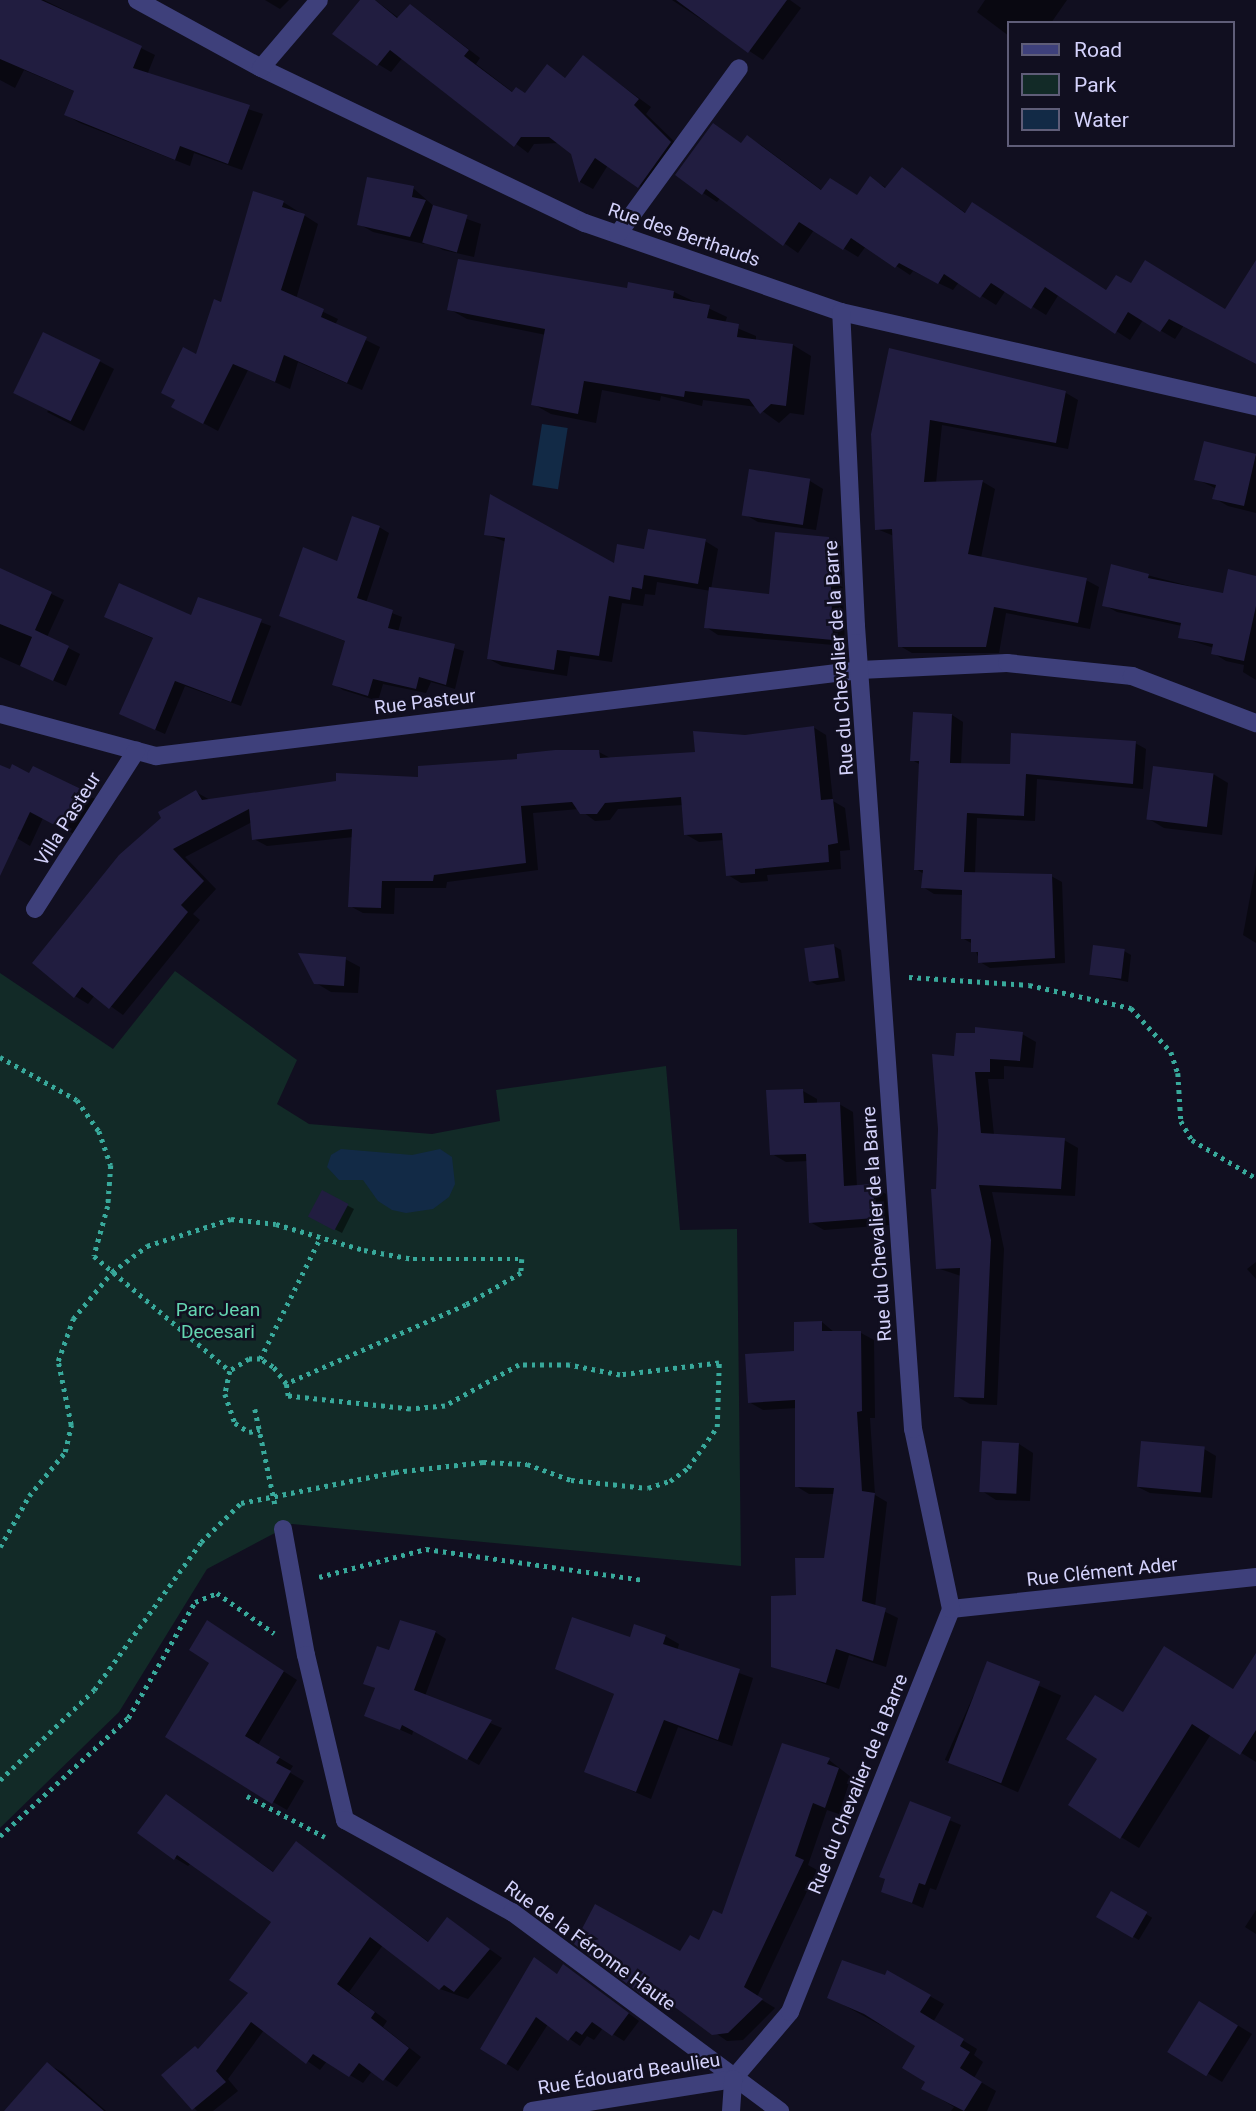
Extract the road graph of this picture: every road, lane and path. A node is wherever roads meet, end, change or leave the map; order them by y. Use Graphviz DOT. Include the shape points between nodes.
graph roads {
  1 [pos="137,0"];
  2 [pos="319,0"];
  3 [pos="261,68"];
  4 [pos="738,68"];
  5 [pos="618,234"];
  6 [pos="841,312"];
  7 [pos="1256,406"];
  8 [pos="860,670"];
  9 [pos="0,714"];
  10 [pos="1256,723"];
  11 [pos="136,751"];
  12 [pos="36,909"];
  13 [pos="880,975"];
  14 [pos="0,1057"];
  15 [pos="1256,1178"];
  16 [pos="320,1238"];
  17 [pos="112,1272"];
  18 [pos="260,1359"];
  19 [pos="230,1371"];
  20 [pos="286,1384"];
  21 [pos="255,1409"];
  22 [pos="260,1430"];
  23 [pos="271,1495"];
  24 [pos="283,1528"];
  25 [pos="0,1547"];
  26 [pos="1256,1577"];
  27 [pos="294,1580"];
  28 [pos="643,1580"];
  29 [pos="951,1609"];
  30 [pos="306,1655"];
  31 [pos="0,1780"];
  32 [pos="247,1796"];
  33 [pos="345,1820"];
  34 [pos="0,1836"];
  35 [pos="733,2079"];
  36 [pos="532,2111"];
  37 [pos="732,2111"];
  38 [pos="780,2111"];
  1 -- 3 [label="street, Rue des Berthauds"];
  2 -- 3 [label="street"];
  3 -- 5 [label="street, Rue des Berthauds"];
  4 -- 5 [label="street"];
  5 -- 6 [label="street, Rue des Berthauds"];
  6 -- 7 [label="street, Rue des Berthauds"];
  6 -- 8 [label="street, Rue du Chevalier de la Barre"];
  8 -- 10 [label="street, Rue Pasteur" via="1007,663 1132,676"];
  8 -- 11 [label="street, Rue Pasteur" via="156,757"];
  8 -- 13 [label="street, Rue du Chevalier de la Barre"];
  9 -- 11 [label="street, Rue Pasteur"];
  11 -- 12 [label="street, Villa Pasteur"];
  13 -- 15 [label="path" via="1029,985 1131,1008 1171,1052 1178,1073 1181,1121 1192,1140"];
  13 -- 29 [label="street, Rue du Chevalier de la Barre" via="913,1429"];
  14 -- 17 [label="path" via="77,1100 99,1131 111,1166 108,1206 94,1256"];
  16 -- 17 [label="path" via="276,1224 231,1219 147,1246"];
  16 -- 18 [label="path"];
  16 -- 20 [label="path" via="413,1259 522,1259 521,1273 422,1327"];
  17 -- 19 [label="path"];
  17 -- 25 [label="path" via="73,1319 58,1361 71,1425 65,1452 29,1496"];
  18 -- 19 [label="path" via="240,1362"];
  18 -- 20 [label="path"];
  19 -- 22 [label="path" via="225,1394 235,1423 249,1432"];
  20 -- 23 [label="path" via="288,1396 410,1409 445,1406 519,1365 569,1365 620,1374 719,1363 717,1427 688,1468 670,1481 648,1488 571,1480 527,1464 483,1462 395,1472"];
  21 -- 22 [label="path"];
  22 -- 23 [label="path"];
  23 -- 31 [label="path" via="241,1503 201,1542 94,1690"];
  24 -- 27 [label="street"];
  26 -- 29 [label="street, Rue Clément Ader"];
  27 -- 28 [label="path" via="426,1549"];
  27 -- 30 [label="street"];
  29 -- 35 [label="street, Rue du Chevalier de la Barre" via="790,2012"];
  30 -- 33 [label="street"];
  30 -- 34 [label="path" via="217,1593 195,1602 128,1718"];
  32 -- 33 [label="path" via="322,1839"];
  33 -- 35 [label="street, Rue de la Féronne Haute" via="512,1912"];
  35 -- 36 [label="street, Rue Édouard Beaulieu"];
  35 -- 37 [label="street"];
  35 -- 38 [label="street, Rue de la Féronne Haute"];
}
